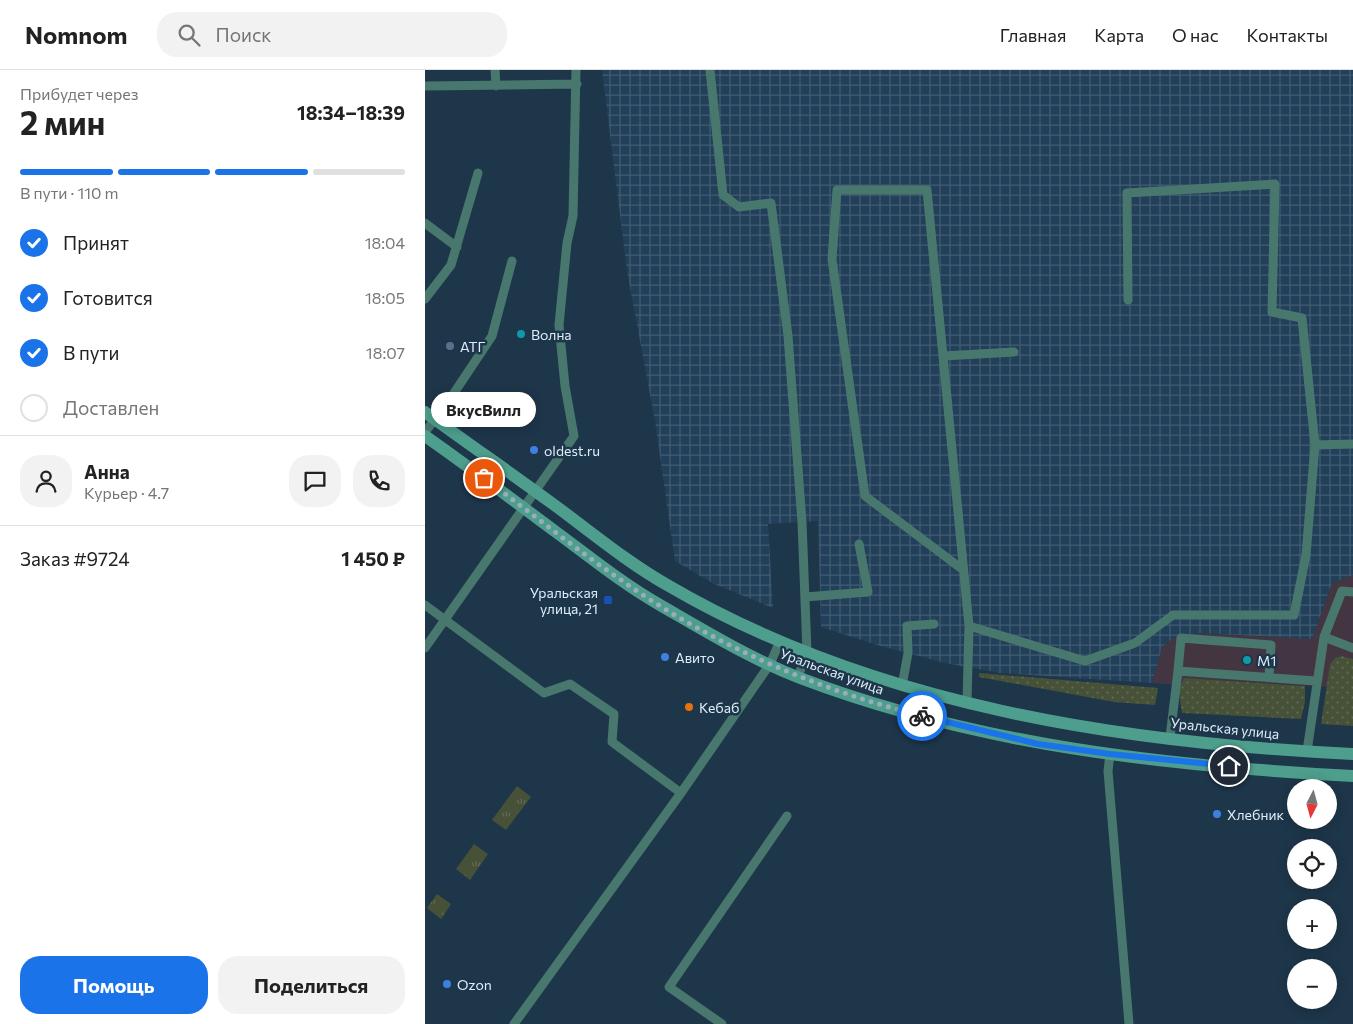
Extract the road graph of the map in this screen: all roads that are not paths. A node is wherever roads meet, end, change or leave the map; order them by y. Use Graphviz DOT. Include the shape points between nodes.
graph roads {
  1 [pos="495,70"];
  2 [pos="576,70"];
  3 [pos="710,70"];
  4 [pos="577,84"];
  5 [pos="425,86"];
  6 [pos="495,86"];
  7 [pos="478,173"];
  8 [pos="425,223"];
  9 [pos="457,247"];
  10 [pos="511,261"];
  11 [pos="425,299"];
  12 [pos="1128,300"];
  13 [pos="1014,352"];
  14 [pos="943,356"];
  15 [pos="430,416"];
  16 [pos="425,434"];
  17 [pos="1353,444"];
  18 [pos="1315,445"];
  19 [pos="534,490"];
  20 [pos="522,507"];
  21 [pos="859,544"];
  22 [pos="962,569"];
  23 [pos="1353,592"];
  24 [pos="805,597"];
  25 [pos="425,606"];
  26 [pos="445,620"];
  27 [pos="934,624"];
  28 [pos="969,626"];
  29 [pos="1324,638"];
  30 [pos="780,641"];
  31 [pos="425,648"];
  32 [pos="1353,648"];
  33 [pos="807,652"];
  34 [pos="770,664"];
  35 [pos="1178,671"];
  36 [pos="798,677"];
  37 [pos="1269,677"];
  38 [pos="1316,681"];
  39 [pos="903,686"];
  40 [pos="967,702"];
  41 [pos="1170,737"];
  42 [pos="1307,751"];
  43 [pos="1110,754"];
  44 [pos="1353,754"];
  45 [pos="1353,776"];
  46 [pos="681,793"];
  47 [pos="787,816"];
  48 [pos="514,1024"];
  49 [pos="722,1024"];
  50 [pos="1129,1024"];
  1 -- 6 [label="lane"];
  2 -- 4 [label="lane"];
  3 -- 24 [label="lane" via="723,195 739,206 771,203 788,345"];
  4 -- 6 [label="lane"];
  4 -- 19 [label="lane" via="573,216 567,243 559,325 574,436"];
  5 -- 6 [label="lane"];
  7 -- 9 [label="lane"];
  8 -- 9 [label="lane"];
  9 -- 11 [label="lane" via="451,265"];
  10 -- 15 [label="lane" via="491,336"];
  12 -- 18 [label="lane" via="1127,193 1275,184 1272,312 1302,318"];
  13 -- 14 [label="lane"];
  14 -- 22 [label="lane"];
  14 -- 22 [label="lane" via="927,190 837,190 832,259 865,496"];
  15 -- 16 [label="lane"];
  15 -- 19 [label="main road, Уральская улица"];
  16 -- 20 [label="main road, Уральская улица"];
  17 -- 18 [label="lane"];
  18 -- 28 [label="lane" via="1306,555 1294,615 1173,615 1135,642 1085,660"];
  19 -- 20 [label="lane"];
  19 -- 30 [label="main road, Уральская улица" via="668,586"];
  20 -- 26 [label="lane"];
  20 -- 34 [label="main road, Уральская улица" via="621,581 712,635"];
  21 -- 24 [label="lane" via="868,592"];
  22 -- 28 [label="lane"];
  23 -- 29 [label="lane" via="1342,591"];
  24 -- 33 [label="lane"];
  25 -- 26 [label="lane"];
  26 -- 31 [label="lane"];
  26 -- 46 [label="lane" via="544,693 570,684 614,714 612,742"];
  27 -- 39 [label="lane" via="907,626 908,654"];
  28 -- 40 [label="lane"];
  29 -- 32 [label="lane"];
  29 -- 38 [label="lane"];
  30 -- 33 [label="main road, Уральская улица"];
  30 -- 34 [label="lane"];
  33 -- 36 [label="lane"];
  33 -- 39 [label="main road, Уральская улица"];
  34 -- 36 [label="main road, Уральская улица"];
  34 -- 46 [label="lane"];
  35 -- 37 [label="lane"];
  35 -- 37 [label="lane" via="1181,638 1271,645"];
  35 -- 41 [label="lane"];
  36 -- 43 [label="main road, Уральская улица" via="885,707 972,729 1038,744"];
  37 -- 38 [label="lane"];
  38 -- 42 [label="lane"];
  39 -- 40 [label="main road, Уральская улица"];
  40 -- 41 [label="main road, Уральская улица" via="1041,719"];
  41 -- 42 [label="main road, Уральская улица"];
  42 -- 44 [label="main road, Уральская улица"];
  43 -- 45 [label="main road, Уральская улица" via="1291,773"];
  43 -- 50 [label="lane" via="1108,771"];
  46 -- 48 [label="lane"];
  47 -- 49 [label="lane" via="669,987"];
}
